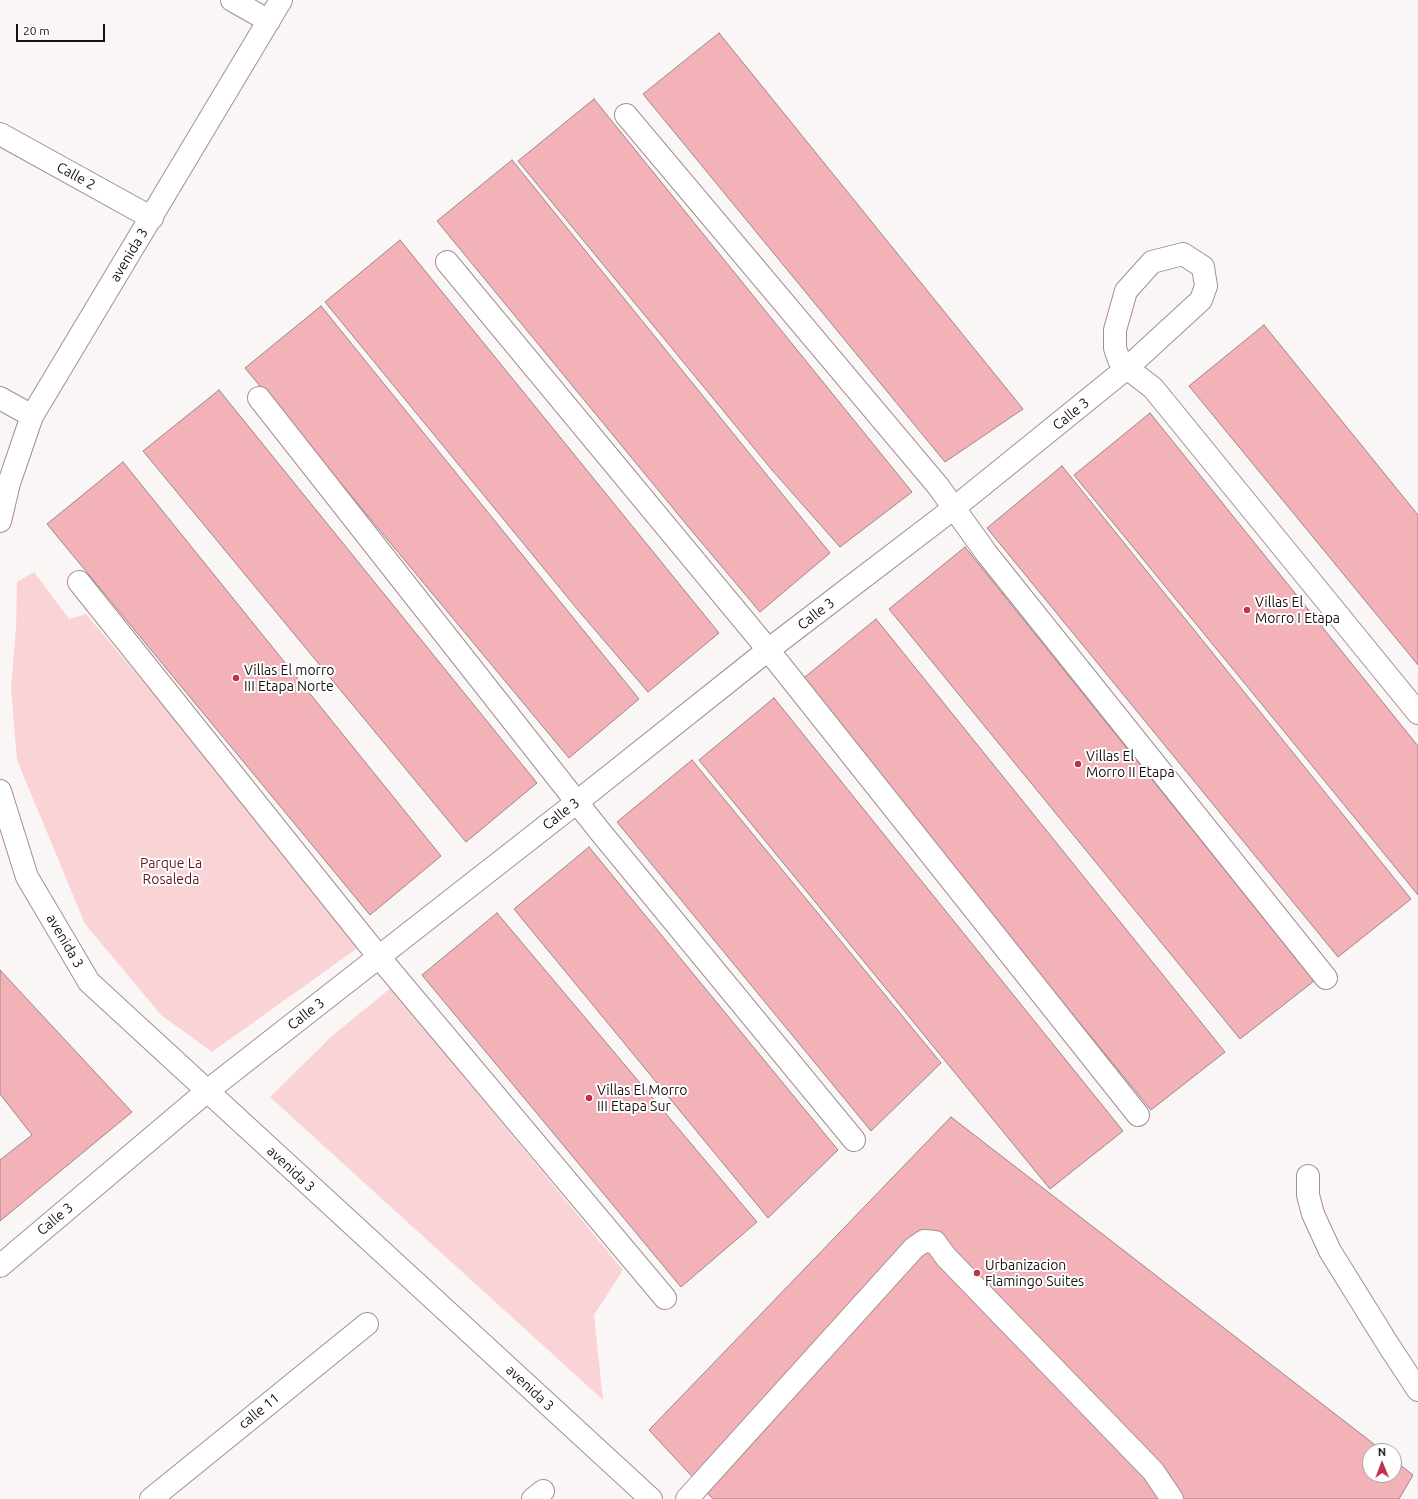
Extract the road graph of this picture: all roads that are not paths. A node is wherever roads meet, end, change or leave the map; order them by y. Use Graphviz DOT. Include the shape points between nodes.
graph roads {
  1 [pos="232,0"];
  2 [pos="281,0"];
  3 [pos="269,21"];
  4 [pos="626,115"];
  5 [pos="0,134"];
  6 [pos="152,218"];
  7 [pos="447,262"];
  8 [pos="1127,368"];
  9 [pos="0,398"];
  10 [pos="259,398"];
  11 [pos="32,416"];
  12 [pos="954,508"];
  13 [pos="0,521"];
  14 [pos="79,582"];
  15 [pos="768,650"];
  16 [pos="1418,713"];
  17 [pos="0,791"];
  18 [pos="577,802"];
  19 [pos="379,957"];
  20 [pos="1326,978"];
  21 [pos="206,1092"];
  22 [pos="1138,1115"];
  23 [pos="854,1140"];
  24 [pos="1308,1176"];
  25 [pos="0,1266"];
  26 [pos="665,1298"];
  27 [pos="367,1324"];
  28 [pos="1418,1390"];
  29 [pos="151,1499"];
  30 [pos="651,1499"];
  31 [pos="687,1499"];
  32 [pos="1172,1499"];
  1 -- 3 [label="street"];
  2 -- 3 [label="street, avenida 3"];
  3 -- 6 [label="street, avenida 3"];
  4 -- 12 [label="street"];
  5 -- 6 [label="street, Calle 2"];
  6 -- 11 [label="street, avenida 3"];
  7 -- 15 [label="street"];
  8 -- 8 [label="street" via="1201,300 1206,286 1203,268 1184,254 1152,262 1126,292 1115,330 1115,348 1119,360"];
  8 -- 12 [label="street, Calle 3"];
  8 -- 16 [label="street" via="1153,388"];
  9 -- 11 [label="street"];
  10 -- 18 [label="street"];
  11 -- 13 [label="street, avenida 3" via="9,483"];
  12 -- 15 [label="street, Calle 3"];
  12 -- 20 [label="street" via="992,560"];
  14 -- 19 [label="street"];
  15 -- 18 [label="street, Calle 3"];
  15 -- 22 [label="street"];
  17 -- 21 [label="street, avenida 3" via="27,877 89,982"];
  18 -- 19 [label="street, Calle 3"];
  18 -- 23 [label="street"];
  19 -- 21 [label="street, Calle 3"];
  19 -- 26 [label="street"];
  21 -- 25 [label="street, Calle 3"];
  21 -- 30 [label="street, avenida 3"];
  24 -- 28 [label="street" via="1308,1195 1313,1214 1330,1251"];
  27 -- 29 [label="street, calle 11"];
  31 -- 32 [label="street" via="914,1248 924,1241 935,1242 946,1257 1153,1471"];
}
